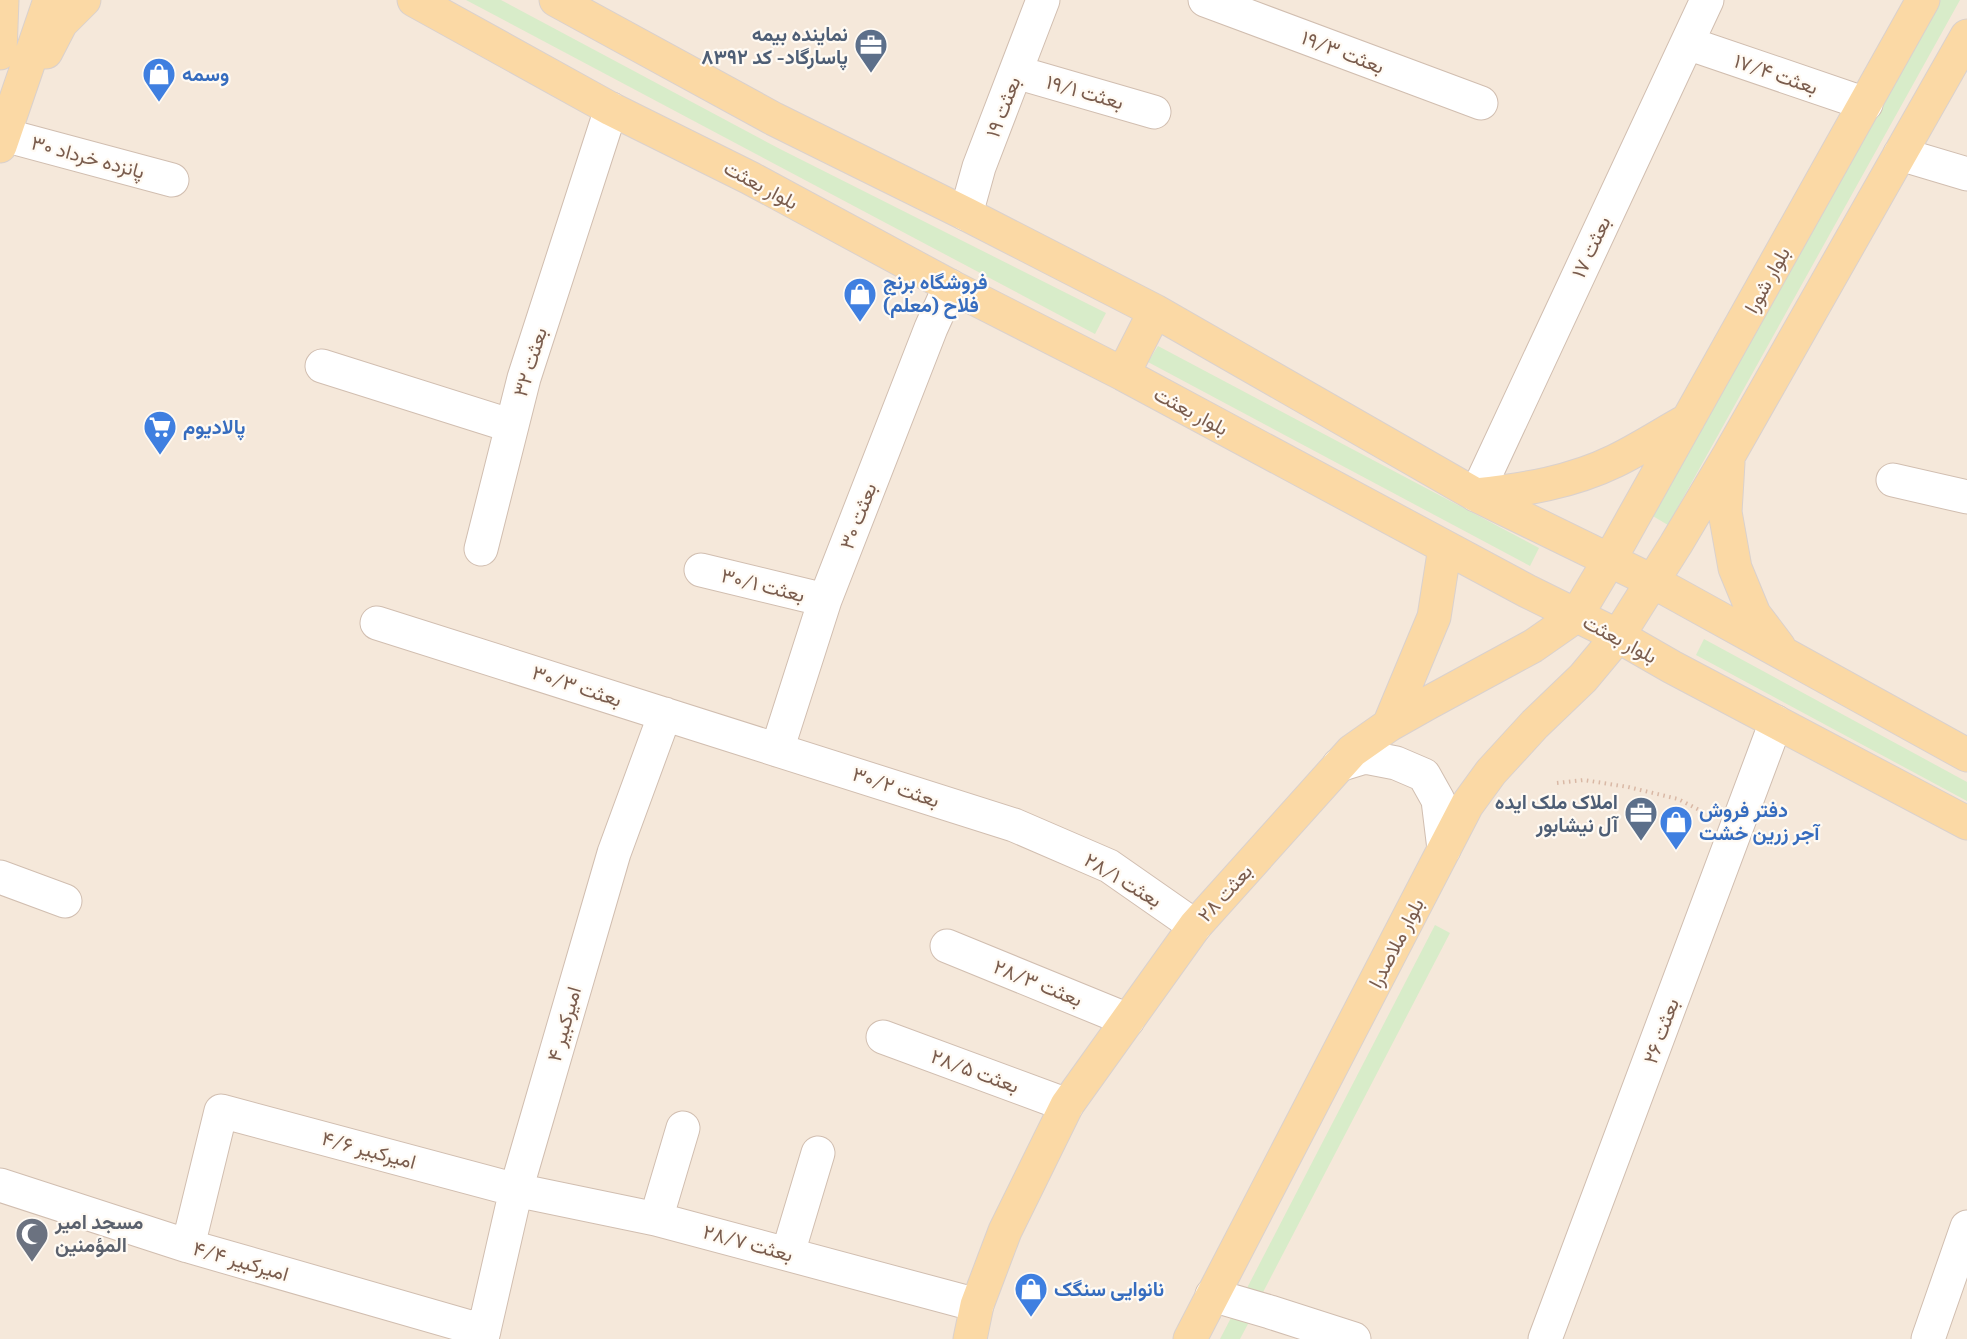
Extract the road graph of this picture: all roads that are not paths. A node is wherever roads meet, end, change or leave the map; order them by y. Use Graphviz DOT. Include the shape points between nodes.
graph roads {
  1 [pos="2,0"];
  2 [pos="50,0"];
  3 [pos="84,0"];
  4 [pos="414,0"];
  5 [pos="556,0"];
  6 [pos="1043,0"];
  7 [pos="1205,0"];
  8 [pos="1707,0"];
  9 [pos="1923,0"];
  10 [pos="1967,36"];
  11 [pos="1687,43"];
  12 [pos="0,53"];
  13 [pos="1016,72"];
  14 [pos="1480,103"];
  15 [pos="1866,104"];
  16 [pos="611,109"];
  17 [pos="1154,112"];
  18 [pos="4,135"];
  19 [pos="1900,154"];
  20 [pos="1967,174"];
  21 [pos="172,180"];
  22 [pos="966,214"];
  23 [pos="950,286"];
  24 [pos="1155,311"];
  25 [pos="322,366"];
  26 [pos="1123,374"];
  27 [pos="1690,419"];
  28 [pos="512,426"];
  29 [pos="1729,455"];
  30 [pos="1893,480"];
  31 [pos="1476,495"];
  32 [pos="1967,497"];
  33 [pos="1445,547"];
  34 [pos="481,549"];
  35 [pos="1610,559"];
  36 [pos="701,570"];
  37 [pos="1652,581"];
  38 [pos="825,600"];
  39 [pos="1576,616"];
  40 [pos="377,623"];
  41 [pos="1618,636"];
  42 [pos="1783,654"];
  43 [pos="666,714"];
  44 [pos="1776,722"];
  45 [pos="1389,725"];
  46 [pos="777,750"];
  47 [pos="1967,755"];
  48 [pos="1339,765"];
  49 [pos="1967,823"];
  50 [pos="1014,825"];
  51 [pos="1444,849"];
  52 [pos="0,877"];
  53 [pos="65,901"];
  54 [pos="1196,926"];
  55 [pos="947,946"];
  56 [pos="1128,1020"];
  57 [pos="883,1037"];
  58 [pos="1067,1105"];
  59 [pos="683,1128"];
  60 [pos="818,1154"];
  61 [pos="0,1185"];
  62 [pos="516,1190"];
  63 [pos="657,1219"];
  64 [pos="1967,1227"];
  65 [pos="188,1246"];
  66 [pos="788,1253"];
  67 [pos="1212,1295"];
  68 [pos="977,1305"];
  69 [pos="483,1335"];
  70 [pos="970,1339"];
  71 [pos="1190,1339"];
  72 [pos="1354,1339"];
  73 [pos="1545,1339"];
  74 [pos="1928,1339"];
  1 -- 12 [label="main road"];
  2 -- 18 [label="main road"];
  3 -- 18 [label="main road" via="61,23"];
  4 -- 16 [label="main road, بلوار بعثت"];
  5 -- 22 [label="main road" via="774,119"];
  6 -- 13 [label="street, بعثت ۱۹"];
  7 -- 14 [label="street, بعثت ۱۹/۳"];
  8 -- 11 [label="street, بعثت ۱۷"];
  9 -- 15 [label="main road, بلوار شورا"];
  10 -- 19 [label="main road"];
  11 -- 15 [label="street, بعثت ۱۷/۴"];
  11 -- 31 [label="street, بعثت ۱۷"];
  13 -- 17 [label="street, بعثت ۱۹/۱"];
  13 -- 22 [label="street, بعثت ۱۹" via="979,167"];
  15 -- 27 [label="main road, بلوار شورا"];
  16 -- 23 [label="main road, بلوار بعثت" via="750,178"];
  16 -- 28 [label="street, بعثت ۳۲"];
  18 -- 21 [label="street, پانزده خرداد ۳۰"];
  19 -- 20 [label="street"];
  19 -- 29 [label="main road"];
  22 -- 24 [label="main road"];
  23 -- 26 [label="main road, بلوار بعثت"];
  23 -- 38 [label="street, بعثت ۳۰"];
  24 -- 26 [label="main road"];
  24 -- 31 [label="main road"];
  25 -- 28 [label="street"];
  26 -- 33 [label="main road, بلوار بعثت"];
  27 -- 31 [label="main road" via="1591,471 1521,490"];
  27 -- 35 [label="main road, بلوار شورا"];
  28 -- 34 [label="street, بعثت ۳۲"];
  29 -- 37 [label="main road"];
  29 -- 42 [label="main road" via="1725,512 1735,568 1754,614"];
  30 -- 32 [label="street"];
  31 -- 35 [label="main road"];
  33 -- 39 [label="main road, بلوار بعثت"];
  33 -- 45 [label="main road" via="1434,617"];
  35 -- 37 [label="main road"];
  35 -- 39 [label="main road, بعثت ۲۸"];
  36 -- 38 [label="street, بعثت ۳۰/۱"];
  37 -- 41 [label="main road, بلوار ملاصدرا"];
  37 -- 42 [label="main road"];
  38 -- 46 [label="street, بعثت ۳۰"];
  39 -- 41 [label="main road, بلوار بعثت"];
  39 -- 45 [label="main road, بعثت ۲۸" via="1533,646"];
  40 -- 43 [label="street, بعثت ۳۰/۳"];
  41 -- 44 [label="main road, بلوار بعثت"];
  41 -- 51 [label="main road, بلوار ملاصدرا" via="1583,678 1491,772 1467,805"];
  42 -- 47 [label="main road"];
  43 -- 46 [label="street, بعثت ۳۰/۳"];
  43 -- 62 [label="street, امیرکبیر ۴" via="614,853"];
  44 -- 49 [label="main road, بلوار بعثت"];
  44 -- 73 [label="street, بعثت ۲۶"];
  45 -- 48 [label="main road, بعثت ۲۸"];
  46 -- 50 [label="street, بعثت ۳۰/۲"];
  48 -- 51 [label="street" via="1365,757 1396,763 1424,775 1438,800"];
  48 -- 54 [label="main road, بعثت ۲۸"];
  50 -- 54 [label="street, بعثت ۲۸/۱" via="1109,866"];
  51 -- 67 [label="main road, بلوار ملاصدرا"];
  52 -- 53 [label="street"];
  54 -- 56 [label="main road, بعثت ۲۸"];
  55 -- 56 [label="street, بعثت ۲۸/۳"];
  56 -- 58 [label="main road, بعثت ۲۸"];
  57 -- 58 [label="street, بعثت ۲۸/۵"];
  58 -- 68 [label="main road, بعثت ۲۸" via="1005,1231"];
  59 -- 63 [label="street"];
  60 -- 66 [label="street"];
  61 -- 65 [label="street, امیرکبیر ۴/۴"];
  62 -- 63 [label="street, بعثت ۲۸/۷"];
  62 -- 65 [label="street, امیرکبیر ۴/۶" via="221,1111"];
  62 -- 69 [label="street, امیرکبیر ۴"];
  63 -- 66 [label="street, بعثت ۲۸/۷"];
  64 -- 74 [label="street"];
  65 -- 69 [label="street, امیرکبیر ۴/۴"];
  66 -- 68 [label="street, بعثت ۲۸/۷"];
  67 -- 71 [label="main road, بلوار ملاصدرا"];
  67 -- 72 [label="street"];
  68 -- 70 [label="main road, بعثت ۲۸"];
}
